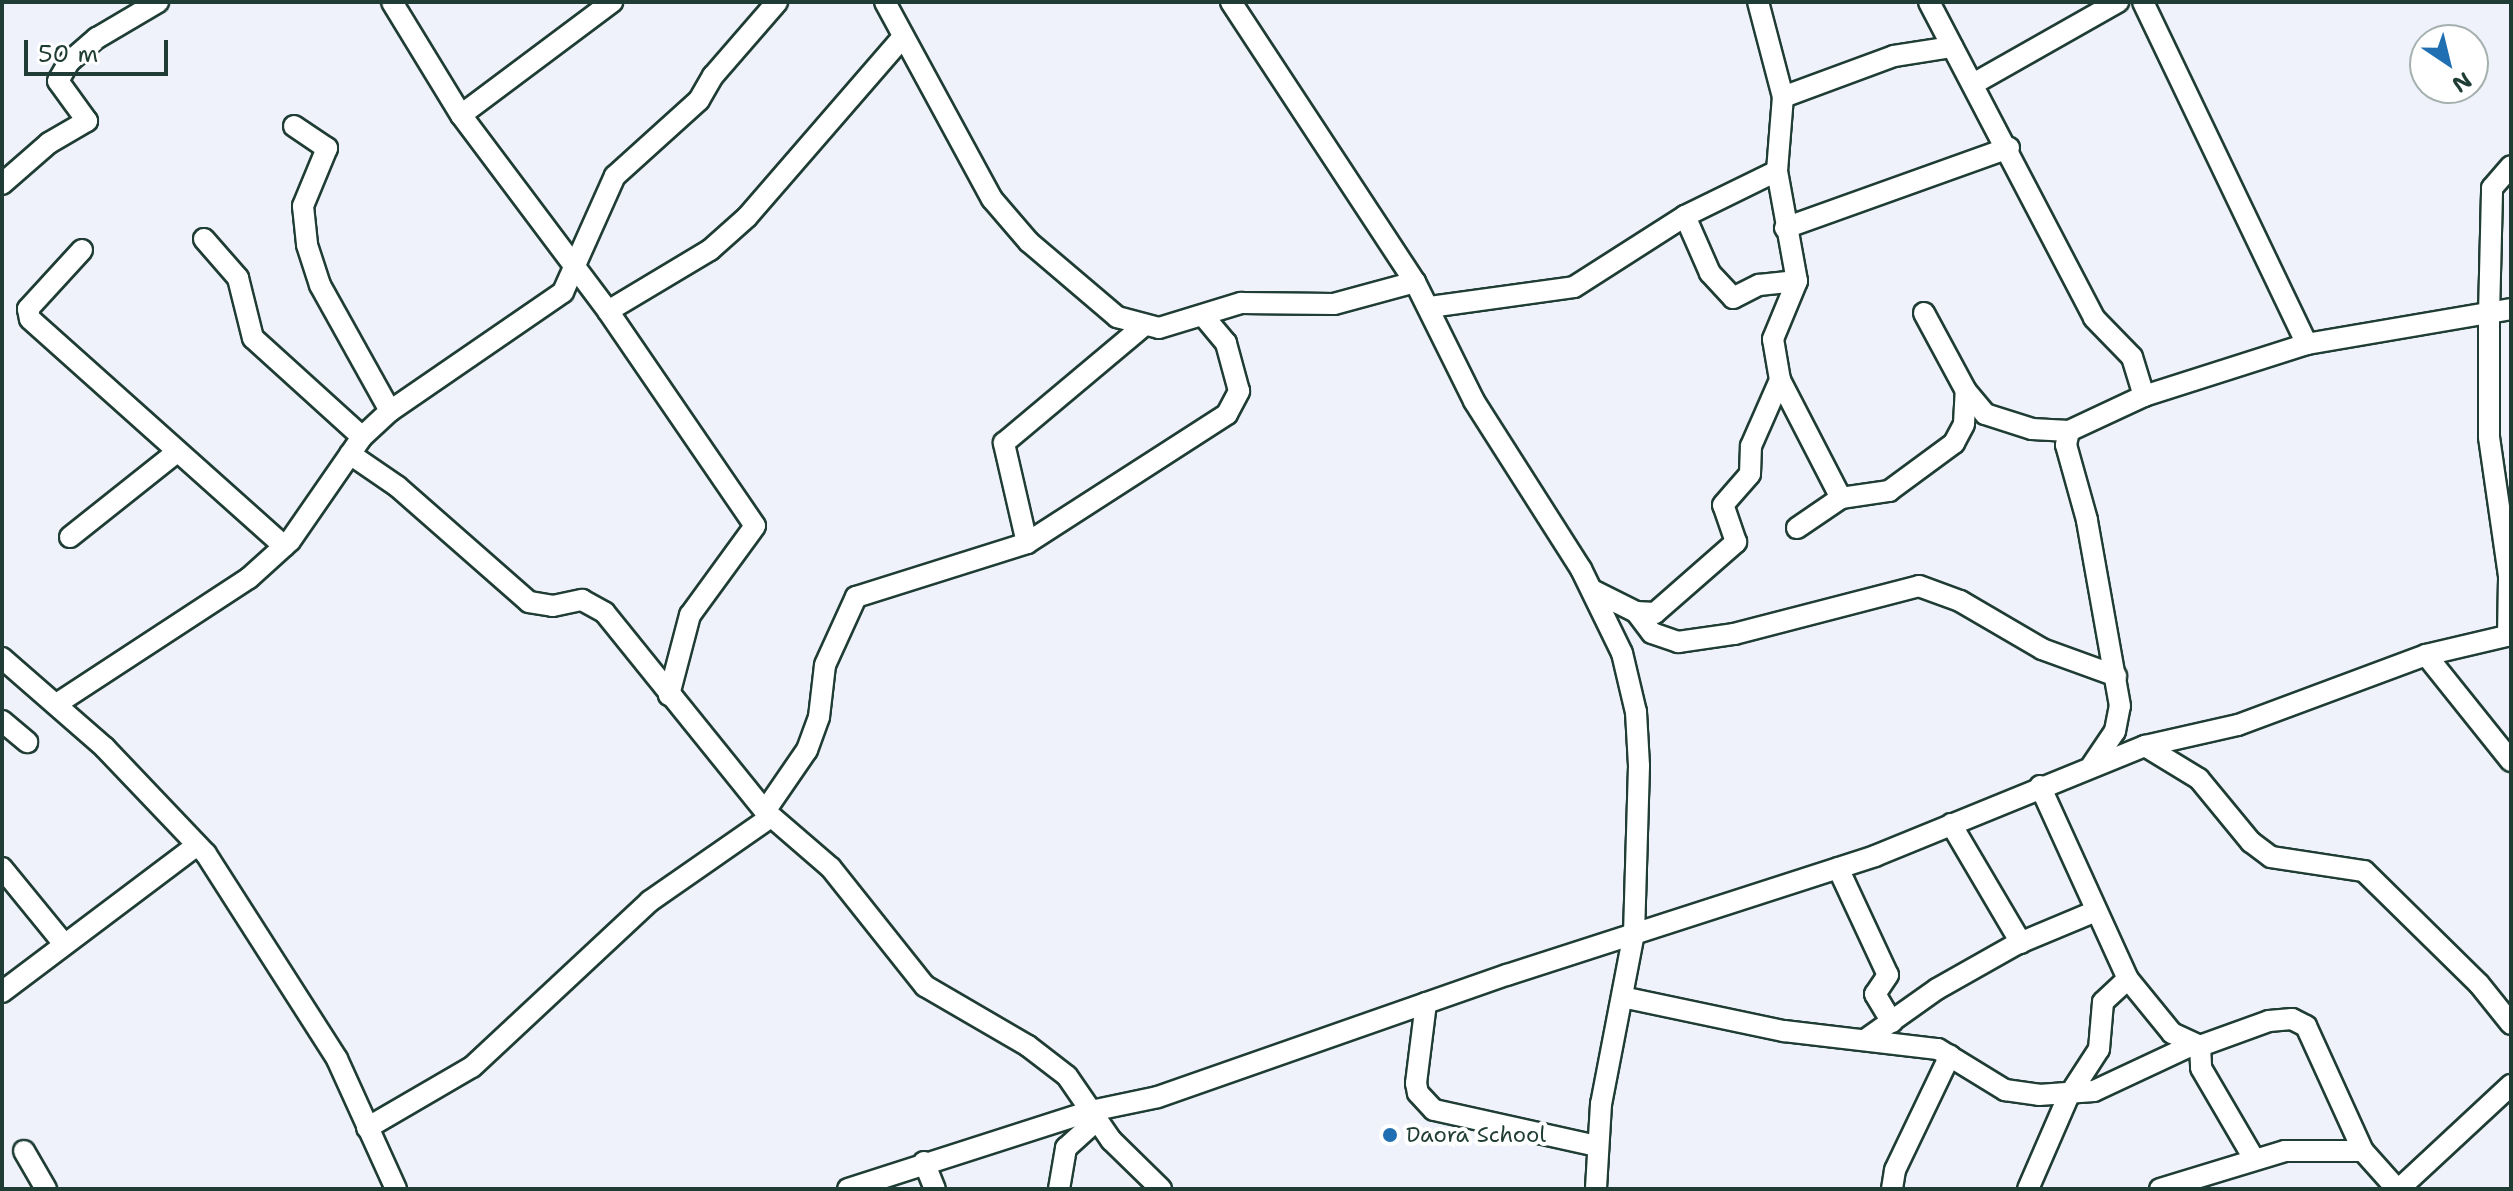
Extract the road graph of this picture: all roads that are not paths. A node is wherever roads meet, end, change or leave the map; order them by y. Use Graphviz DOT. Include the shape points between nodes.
graph roads {
  1 [pos="158,2"];
  2 [pos="392,2"];
  3 [pos="612,2"];
  4 [pos="777,2"];
  5 [pos="885,2"];
  6 [pos="1231,2"];
  7 [pos="1758,2"];
  8 [pos="1929,2"];
  9 [pos="2118,2"];
  10 [pos="2143,2"];
  11 [pos="903,37"];
  12 [pos="1952,47"];
  13 [pos="1973,84"];
  14 [pos="1783,97"];
  15 [pos="461,115"];
  16 [pos="294,126"];
  17 [pos="2009,148"];
  18 [pos="2511,166"];
  19 [pos="1777,171"];
  20 [pos="2,184"];
  21 [pos="1685,216"];
  22 [pos="1785,228"];
  23 [pos="204,239"];
  24 [pos="82,250"];
  25 [pos="573,266"];
  26 [pos="1797,281"];
  27 [pos="1415,282"];
  28 [pos="1430,307"];
  29 [pos="2511,309"];
  30 [pos="608,311"];
  31 [pos="1924,313"];
  32 [pos="2489,315"];
  33 [pos="1203,316"];
  34 [pos="1142,327"];
  35 [pos="2307,344"];
  36 [pos="1780,380"];
  37 [pos="1966,391"];
  38 [pos="2144,396"];
  39 [pos="390,411"];
  40 [pos="2069,431"];
  41 [pos="356,445"];
  42 [pos="177,452"];
  43 [pos="1841,498"];
  44 [pos="1797,528"];
  45 [pos="70,537"];
  46 [pos="1027,543"];
  47 [pos="284,546"];
  48 [pos="1594,591"];
  49 [pos="1636,612"];
  50 [pos="2510,635"];
  51 [pos="2426,655"];
  52 [pos="2,658"];
  53 [pos="2116,676"];
  54 [pos="669,695"];
  55 [pos="58,703"];
  56 [pos="2,721"];
  57 [pos="27,742"];
  58 [pos="2145,746"];
  59 [pos="2511,761"];
  60 [pos="2092,765"];
  61 [pos="2040,786"];
  62 [pos="768,814"];
  63 [pos="1951,824"];
  64 [pos="197,845"];
  65 [pos="2,868"];
  66 [pos="1838,868"];
  67 [pos="2096,911"];
  68 [pos="1634,933"];
  69 [pos="2021,943"];
  70 [pos="64,944"];
  71 [pos="2128,979"];
  72 [pos="2,992"];
  73 [pos="1622,997"];
  74 [pos="1426,1003"];
  75 [pos="1892,1022"];
  76 [pos="2511,1024"];
  77 [pos="1865,1040"];
  78 [pos="2196,1045"];
  79 [pos="1950,1055"];
  80 [pos="2511,1085"];
  81 [pos="2068,1097"];
  82 [pos="1094,1115"];
  83 [pos="367,1128"];
  84 [pos="1596,1146"];
  85 [pos="24,1151"];
  86 [pos="2363,1151"];
  87 [pos="2253,1157"];
  88 [pos="924,1162"];
  89 [pos="46,1189"];
  90 [pos="396,1189"];
  91 [pos="848,1189"];
  92 [pos="935,1189"];
  93 [pos="1059,1189"];
  94 [pos="1161,1189"];
  95 [pos="1596,1189"];
  96 [pos="1892,1189"];
  97 [pos="2028,1189"];
  98 [pos="2160,1189"];
  99 [pos="2398,1189"];
  1 -- 20 [label="street" via="97,38 69,62 58,81 87,121 49,143"];
  2 -- 15 [label="street"];
  3 -- 15 [label="street"];
  4 -- 25 [label="street" via="699,100 615,176"];
  5 -- 11 [label="street"];
  6 -- 27 [label="street"];
  7 -- 14 [label="street"];
  8 -- 12 [label="street"];
  9 -- 13 [label="street"];
  10 -- 35 [label="street"];
  11 -- 30 [label="street" via="747,217 710,250"];
  11 -- 34 [label="street" via="976,174 1010,221 1097,302"];
  12 -- 13 [label="street"];
  12 -- 14 [label="street" via="1894,56"];
  13 -- 17 [label="street"];
  14 -- 19 [label="street"];
  15 -- 25 [label="street"];
  16 -- 39 [label="street" via="327,148 303,206 307,245 320,285"];
  17 -- 22 [label="street"];
  17 -- 38 [label="street" via="2094,318 2132,357"];
  18 -- 32 [label="street" via="2492,188"];
  19 -- 21 [label="street"];
  19 -- 22 [label="street"];
  21 -- 26 [label="street" via="1710,273 1733,298 1759,285"];
  21 -- 28 [label="street" via="1574,287"];
  22 -- 26 [label="street"];
  23 -- 41 [label="street" via="238,278 253,338"];
  24 -- 42 [label="street" via="27,314"];
  25 -- 30 [label="street"];
  25 -- 39 [label="street" via="569,283 554,300"];
  26 -- 36 [label="street" via="1773,339"];
  27 -- 28 [label="street"];
  27 -- 33 [label="street" via="1334,304 1241,303"];
  28 -- 48 [label="street" via="1474,401"];
  29 -- 32 [label="street"];
  30 -- 54 [label="street" via="755,526 690,615"];
  31 -- 37 [label="street"];
  32 -- 35 [label="street"];
  32 -- 50 [label="street" via="2489,437 2509,576"];
  33 -- 34 [label="street" via="1179,325"];
  33 -- 46 [label="street" via="1226,343 1239,391 1227,414"];
  34 -- 46 [label="street" via="1004,443"];
  35 -- 38 [label="street"];
  36 -- 43 [label="street"];
  36 -- 49 [label="street" via="1751,446 1750,474 1723,505 1736,542 1665,607 1655,613"];
  37 -- 40 [label="street" via="1985,414 2032,429"];
  37 -- 43 [label="street" via="1964,424 1954,443 1889,491"];
  38 -- 40 [label="street"];
  39 -- 41 [label="street"];
  40 -- 53 [label="street" via="2066,445 2087,520"];
  41 -- 47 [label="street" via="314,511"];
  41 -- 54 [label="street" via="529,602 553,606 582,600 595,606"];
  42 -- 45 [label="street"];
  42 -- 47 [label="street"];
  43 -- 44 [label="street"];
  46 -- 62 [label="street" via="856,597 825,665 819,717 807,750"];
  47 -- 55 [label="street" via="249,578"];
  48 -- 49 [label="street"];
  48 -- 68 [label="street" via="1622,653 1636,712"];
  49 -- 53 [label="street" via="1652,633 1678,642 1734,634 1919,586 1960,601 2042,649"];
  50 -- 51 [label="street"];
  51 -- 58 [label="street" via="2238,725"];
  51 -- 59 [label="street"];
  52 -- 55 [label="street"];
  53 -- 60 [label="street" via="2118,722"];
  54 -- 62 [label="street"];
  55 -- 64 [label="street"];
  56 -- 57 [label="street"];
  58 -- 60 [label="street"];
  58 -- 76 [label="street" via="2199,779 2251,842 2271,857 2364,871 2479,984"];
  60 -- 61 [label="street"];
  61 -- 63 [label="street"];
  61 -- 67 [label="street"];
  62 -- 82 [label="street" via="831,868 925,986 1040,1055 1067,1076"];
  62 -- 83 [label="street" via="650,901 472,1067"];
  63 -- 66 [label="street"];
  63 -- 69 [label="street"];
  64 -- 70 [label="street"];
  64 -- 83 [label="street" via="337,1059"];
  65 -- 70 [label="street"];
  66 -- 68 [label="street"];
  66 -- 75 [label="street" via="1888,975 1875,994"];
  67 -- 69 [label="street"];
  67 -- 71 [label="street"];
  68 -- 73 [label="street"];
  68 -- 74 [label="street"];
  69 -- 75 [label="street" via="1937,989"];
  70 -- 72 [label="street"];
  71 -- 78 [label="street" via="2172,1033"];
  71 -- 81 [label="street" via="2103,1002 2102,1041"];
  73 -- 77 [label="street" via="1784,1031"];
  73 -- 84 [label="street"];
  74 -- 82 [label="street"];
  74 -- 84 [label="street" via="1416,1083 1434,1110"];
  75 -- 77 [label="street"];
  77 -- 79 [label="street"];
  78 -- 81 [label="street" via="2112,1084"];
  78 -- 86 [label="street" via="2269,1021 2292,1019 2306,1026"];
  78 -- 87 [label="street" via="2201,1068"];
  79 -- 81 [label="street" via="2005,1090"];
  79 -- 96 [label="street" via="1895,1170"];
  80 -- 99 [label="street"];
  81 -- 97 [label="street"];
  82 -- 88 [label="street"];
  82 -- 93 [label="street" via="1066,1148"];
  82 -- 94 [label="street"];
  83 -- 90 [label="street"];
  84 -- 95 [label="street"];
  85 -- 89 [label="street"];
  86 -- 87 [label="street" via="2285,1151"];
  86 -- 99 [label="street"];
  87 -- 98 [label="street"];
  88 -- 91 [label="street"];
  88 -- 92 [label="street"];
}
